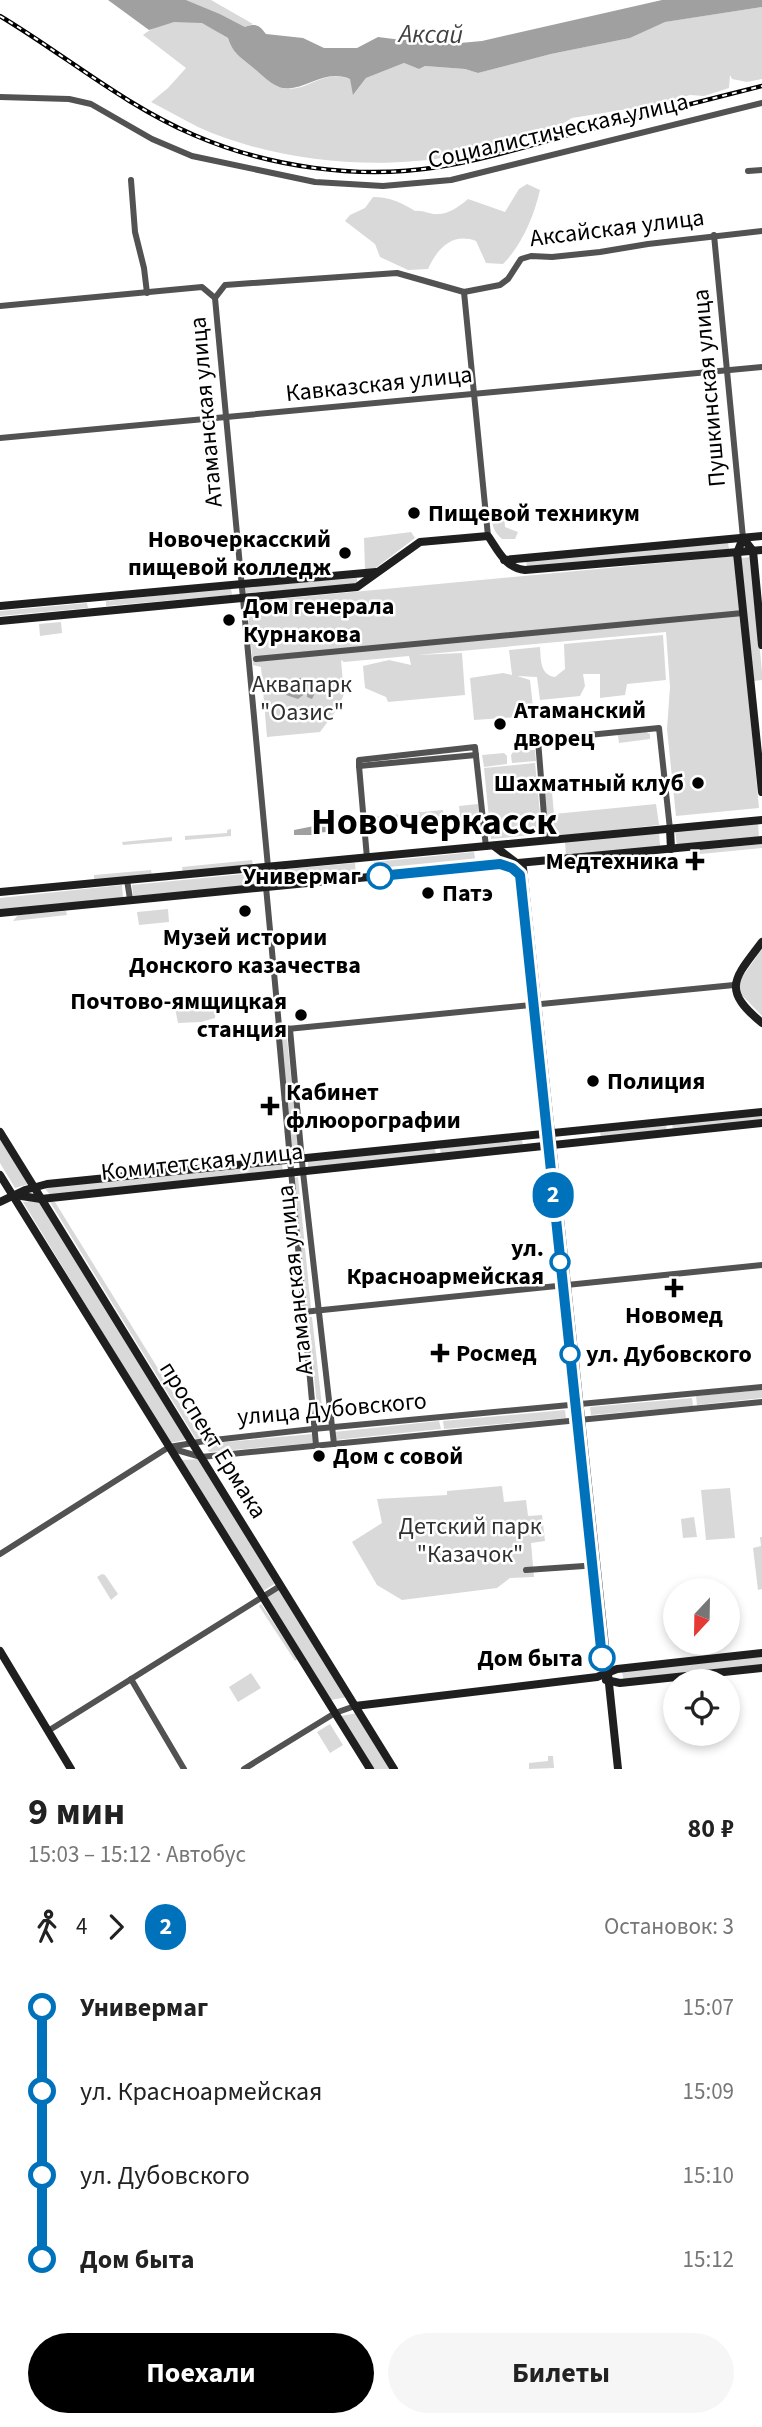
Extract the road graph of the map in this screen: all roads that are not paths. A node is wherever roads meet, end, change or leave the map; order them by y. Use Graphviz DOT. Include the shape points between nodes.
graph roads {
  1 [pos="0,97"];
  2 [pos="762,103"];
  3 [pos="762,170"];
  4 [pos="748,171"];
  5 [pos="131,180"];
  6 [pos="762,231"];
  7 [pos="714,235"];
  8 [pos="464,292"];
  9 [pos="147,293"];
  10 [pos="215,298"];
  11 [pos="0,306"];
  12 [pos="762,367"];
  13 [pos="726,370"];
  14 [pos="474,394"];
  15 [pos="225,419"];
  16 [pos="0,439"];
  17 [pos="488,536"];
  18 [pos="762,536"];
  19 [pos="743,538"];
  20 [pos="758,551"];
  21 [pos="737,552"];
  22 [pos="504,559"];
  23 [pos="376,572"];
  24 [pos="241,584"];
  25 [pos="242,597"];
  26 [pos="0,606"];
  27 [pos="743,613"];
  28 [pos="0,621"];
  29 [pos="762,645"];
  30 [pos="256,659"];
  31 [pos="762,792"];
  32 [pos="762,820"];
  33 [pos="670,829"];
  34 [pos="762,840"];
  35 [pos="546,841"];
  36 [pos="490,846"];
  37 [pos="671,849"];
  38 [pos="367,858"];
  39 [pos="535,862"];
  40 [pos="519,863"];
  41 [pos="500,864"];
  42 [pos="268,867"];
  43 [pos="523,875"];
  44 [pos="367,877"];
  45 [pos="127,880"];
  46 [pos="266,887"];
  47 [pos="0,891"];
  48 [pos="130,899"];
  49 [pos="0,913"];
  50 [pos="762,942"];
  51 [pos="734,985"];
  52 [pos="535,1006"];
  53 [pos="762,1023"];
  54 [pos="278,1028"];
  55 [pos="290,1029"];
  56 [pos="762,1112"];
  57 [pos="668,1122"];
  58 [pos="762,1124"];
  59 [pos="0,1132"];
  60 [pos="669,1133"];
  61 [pos="549,1134"];
  62 [pos="437,1146"];
  63 [pos="550,1147"];
  64 [pos="439,1158"];
  65 [pos="301,1159"];
  66 [pos="289,1161"];
  67 [pos="303,1172"];
  68 [pos="290,1173"];
  69 [pos="0,1175"];
  70 [pos="34,1186"];
  71 [pos="12,1195"];
  72 [pos="41,1199"];
  73 [pos="0,1202"];
  74 [pos="762,1265"];
  75 [pos="564,1284"];
  76 [pos="317,1310"];
  77 [pos="303,1312"];
  78 [pos="762,1387"];
  79 [pos="694,1394"];
  80 [pos="762,1402"];
  81 [pos="577,1405"];
  82 [pos="696,1408"];
  83 [pos="441,1418"];
  84 [pos="578,1419"];
  85 [pos="332,1428"];
  86 [pos="315,1429"];
  87 [pos="443,1432"];
  88 [pos="192,1443"];
  89 [pos="334,1444"];
  90 [pos="316,1445"];
  91 [pos="169,1447"];
  92 [pos="201,1457"];
  93 [pos="0,1554"];
  94 [pos="584,1566"];
  95 [pos="526,1570"];
  96 [pos="281,1586"];
  97 [pos="262,1596"];
  98 [pos="0,1651"];
  99 [pos="762,1653"];
  100 [pos="762,1668"];
  101 [pos="604,1677"];
  102 [pos="131,1679"];
  103 [pos="355,1706"];
  104 [pos="335,1713"];
  105 [pos="48,1731"];
  106 [pos="71,1769"];
  107 [pos="184,1769"];
  108 [pos="244,1769"];
  109 [pos="370,1769"];
  110 [pos="394,1769"];
  111 [pos="616,1769"];
  1 -- 2 [label="street, Социалистическая улица" via="91,104 192,156 315,182 383,186 451,180"];
  3 -- 4 [label="street"];
  5 -- 9 [label="street"];
  6 -- 7 [label="street, Аксайская улица"];
  7 -- 8 [label="street, Аксайская улица" via="600,252 531,256 521,259 500,285"];
  7 -- 13 [label="street, Пушкинская улица"];
  8 -- 10 [label="street, Аксайская улица" via="397,273 225,285"];
  8 -- 14 [label="street"];
  9 -- 10 [label="street" via="202,287"];
  9 -- 11 [label="street"];
  10 -- 15 [label="street, Атаманская улица"];
  12 -- 13 [label="street, Кавказская улица"];
  13 -- 14 [label="street, Кавказская улица"];
  13 -- 19 [label="street, Пушкинская улица"];
  14 -- 15 [label="street, Кавказская улица"];
  14 -- 17 [label="street"];
  15 -- 16 [label="street, Кавказская улица"];
  15 -- 24 [label="street, Атаманская улица"];
  17 -- 22 [label="main road"];
  17 -- 23 [label="main road" via="420,541"];
  18 -- 19 [label="main road"];
  19 -- 20 [label="main road"];
  19 -- 21 [label="main road, Пушкинская улица"];
  19 -- 22 [label="main road"];
  20 -- 21 [label="main road"];
  20 -- 29 [label="main road"];
  21 -- 22 [label="main road" via="525,570"];
  21 -- 27 [label="main road, Пушкинская улица"];
  23 -- 24 [label="main road"];
  23 -- 25 [label="main road" via="356,587"];
  24 -- 25 [label="street, Атаманская улица"];
  24 -- 26 [label="main road"];
  25 -- 28 [label="main road"];
  25 -- 42 [label="street, Атаманская улица"];
  27 -- 30 [label="street"];
  27 -- 31 [label="main road, Пушкинская улица"];
  32 -- 33 [label="main road"];
  33 -- 35 [label="main road"];
  33 -- 35 [label="street" via="659,729 538,740"];
  33 -- 37 [label="main road"];
  34 -- 37 [label="main road"];
  35 -- 36 [label="main road"];
  36 -- 38 [label="main road"];
  36 -- 38 [label="street" via="475,751 359,760"];
  36 -- 40 [label="main road"];
  37 -- 39 [label="main road"];
  38 -- 42 [label="main road"];
  38 -- 44 [label="main road"];
  39 -- 40 [label="main road"];
  39 -- 43 [label="main road"];
  40 -- 41 [label="main road"];
  40 -- 43 [label="main road"];
  41 -- 44 [label="main road"];
  41 -- 52 [label="main road" via="520,875"];
  42 -- 45 [label="main road"];
  42 -- 46 [label="street, Атаманская улица"];
  43 -- 52 [label="main road"];
  44 -- 46 [label="main road"];
  45 -- 47 [label="main road"];
  45 -- 48 [label="street"];
  46 -- 48 [label="main road"];
  46 -- 54 [label="street, Атаманская улица"];
  48 -- 49 [label="main road"];
  50 -- 51 [label="main road"];
  51 -- 52 [label="street"];
  51 -- 53 [label="main road" via="738,997"];
  52 -- 55 [label="street"];
  52 -- 61 [label="main road"];
  54 -- 55 [label="street"];
  54 -- 66 [label="street, Атаманская улица"];
  55 -- 65 [label="street, Атаманская улица"];
  56 -- 57 [label="main road, Комитетская улица"];
  57 -- 60 [label="street"];
  57 -- 61 [label="main road, Комитетская улица"];
  58 -- 60 [label="main road, Комитетская улица"];
  59 -- 70 [label="main road, проспект Ермака"];
  60 -- 63 [label="main road, Комитетская улица"];
  61 -- 62 [label="main road, Комитетская улица"];
  61 -- 63 [label="main road"];
  62 -- 64 [label="street"];
  62 -- 65 [label="main road, Комитетская улица"];
  63 -- 64 [label="main road, Комитетская улица"];
  63 -- 75 [label="main road"];
  64 -- 67 [label="main road, Комитетская улица"];
  65 -- 66 [label="main road, Комитетская улица"];
  65 -- 67 [label="street, Атаманская улица"];
  66 -- 68 [label="street, Атаманская улица"];
  66 -- 70 [label="main road, Комитетская улица"];
  67 -- 68 [label="main road, Комитетская улица"];
  67 -- 76 [label="street, Атаманская улица"];
  68 -- 72 [label="main road, Комитетская улица"];
  68 -- 77 [label="street, Атаманская улица"];
  69 -- 71 [label="main road, проспект Ермака"];
  70 -- 71 [label="main road, Комитетская улица"];
  70 -- 72 [label="main road, проспект Ермака"];
  71 -- 72 [label="main road, Комитетская улица"];
  71 -- 73 [label="main road, Комитетская улица"];
  71 -- 91 [label="main road, проспект Ермака"];
  72 -- 88 [label="main road, проспект Ермака"];
  74 -- 75 [label="street"];
  75 -- 76 [label="street"];
  75 -- 81 [label="main road"];
  76 -- 77 [label="street"];
  76 -- 85 [label="street, Атаманская улица"];
  77 -- 86 [label="street, Атаманская улица"];
  78 -- 79 [label="street, улица Дубовского"];
  79 -- 81 [label="street, улица Дубовского"];
  79 -- 82 [label="street"];
  80 -- 82 [label="street, улица Дубовского"];
  81 -- 83 [label="street, улица Дубовского"];
  81 -- 84 [label="main road"];
  82 -- 84 [label="street, улица Дубовского"];
  83 -- 85 [label="street, улица Дубовского"];
  83 -- 87 [label="street"];
  84 -- 87 [label="street, улица Дубовского"];
  84 -- 101 [label="main road"];
  85 -- 86 [label="street, улица Дубовского"];
  85 -- 89 [label="street, Атаманская улица"];
  86 -- 88 [label="street, улица Дубовского"];
  86 -- 90 [label="street, Атаманская улица"];
  87 -- 89 [label="street, улица Дубовского"];
  88 -- 91 [label="street, улица Дубовского"];
  88 -- 92 [label="main road, проспект Ермака"];
  89 -- 90 [label="street, улица Дубовского"];
  90 -- 92 [label="street, улица Дубовского"];
  91 -- 92 [label="street, улица Дубовского"];
  91 -- 93 [label="street"];
  91 -- 97 [label="main road, проспект Ермака"];
  92 -- 96 [label="main road, проспект Ермака"];
  94 -- 95 [label="street"];
  96 -- 97 [label="street"];
  96 -- 103 [label="main road, проспект Ермака"];
  97 -- 102 [label="street"];
  97 -- 104 [label="main road, проспект Ермака"];
  98 -- 105 [label="main road"];
  99 -- 101 [label="main road" via="617,1669"];
  100 -- 101 [label="main road" via="620,1684"];
  101 -- 103 [label="main road"];
  101 -- 111 [label="main road"];
  102 -- 105 [label="street"];
  102 -- 107 [label="street"];
  103 -- 104 [label="street"];
  103 -- 110 [label="main road, проспект Ермака"];
  104 -- 108 [label="street"];
  104 -- 109 [label="main road, проспект Ермака"];
  105 -- 106 [label="main road"];
}
